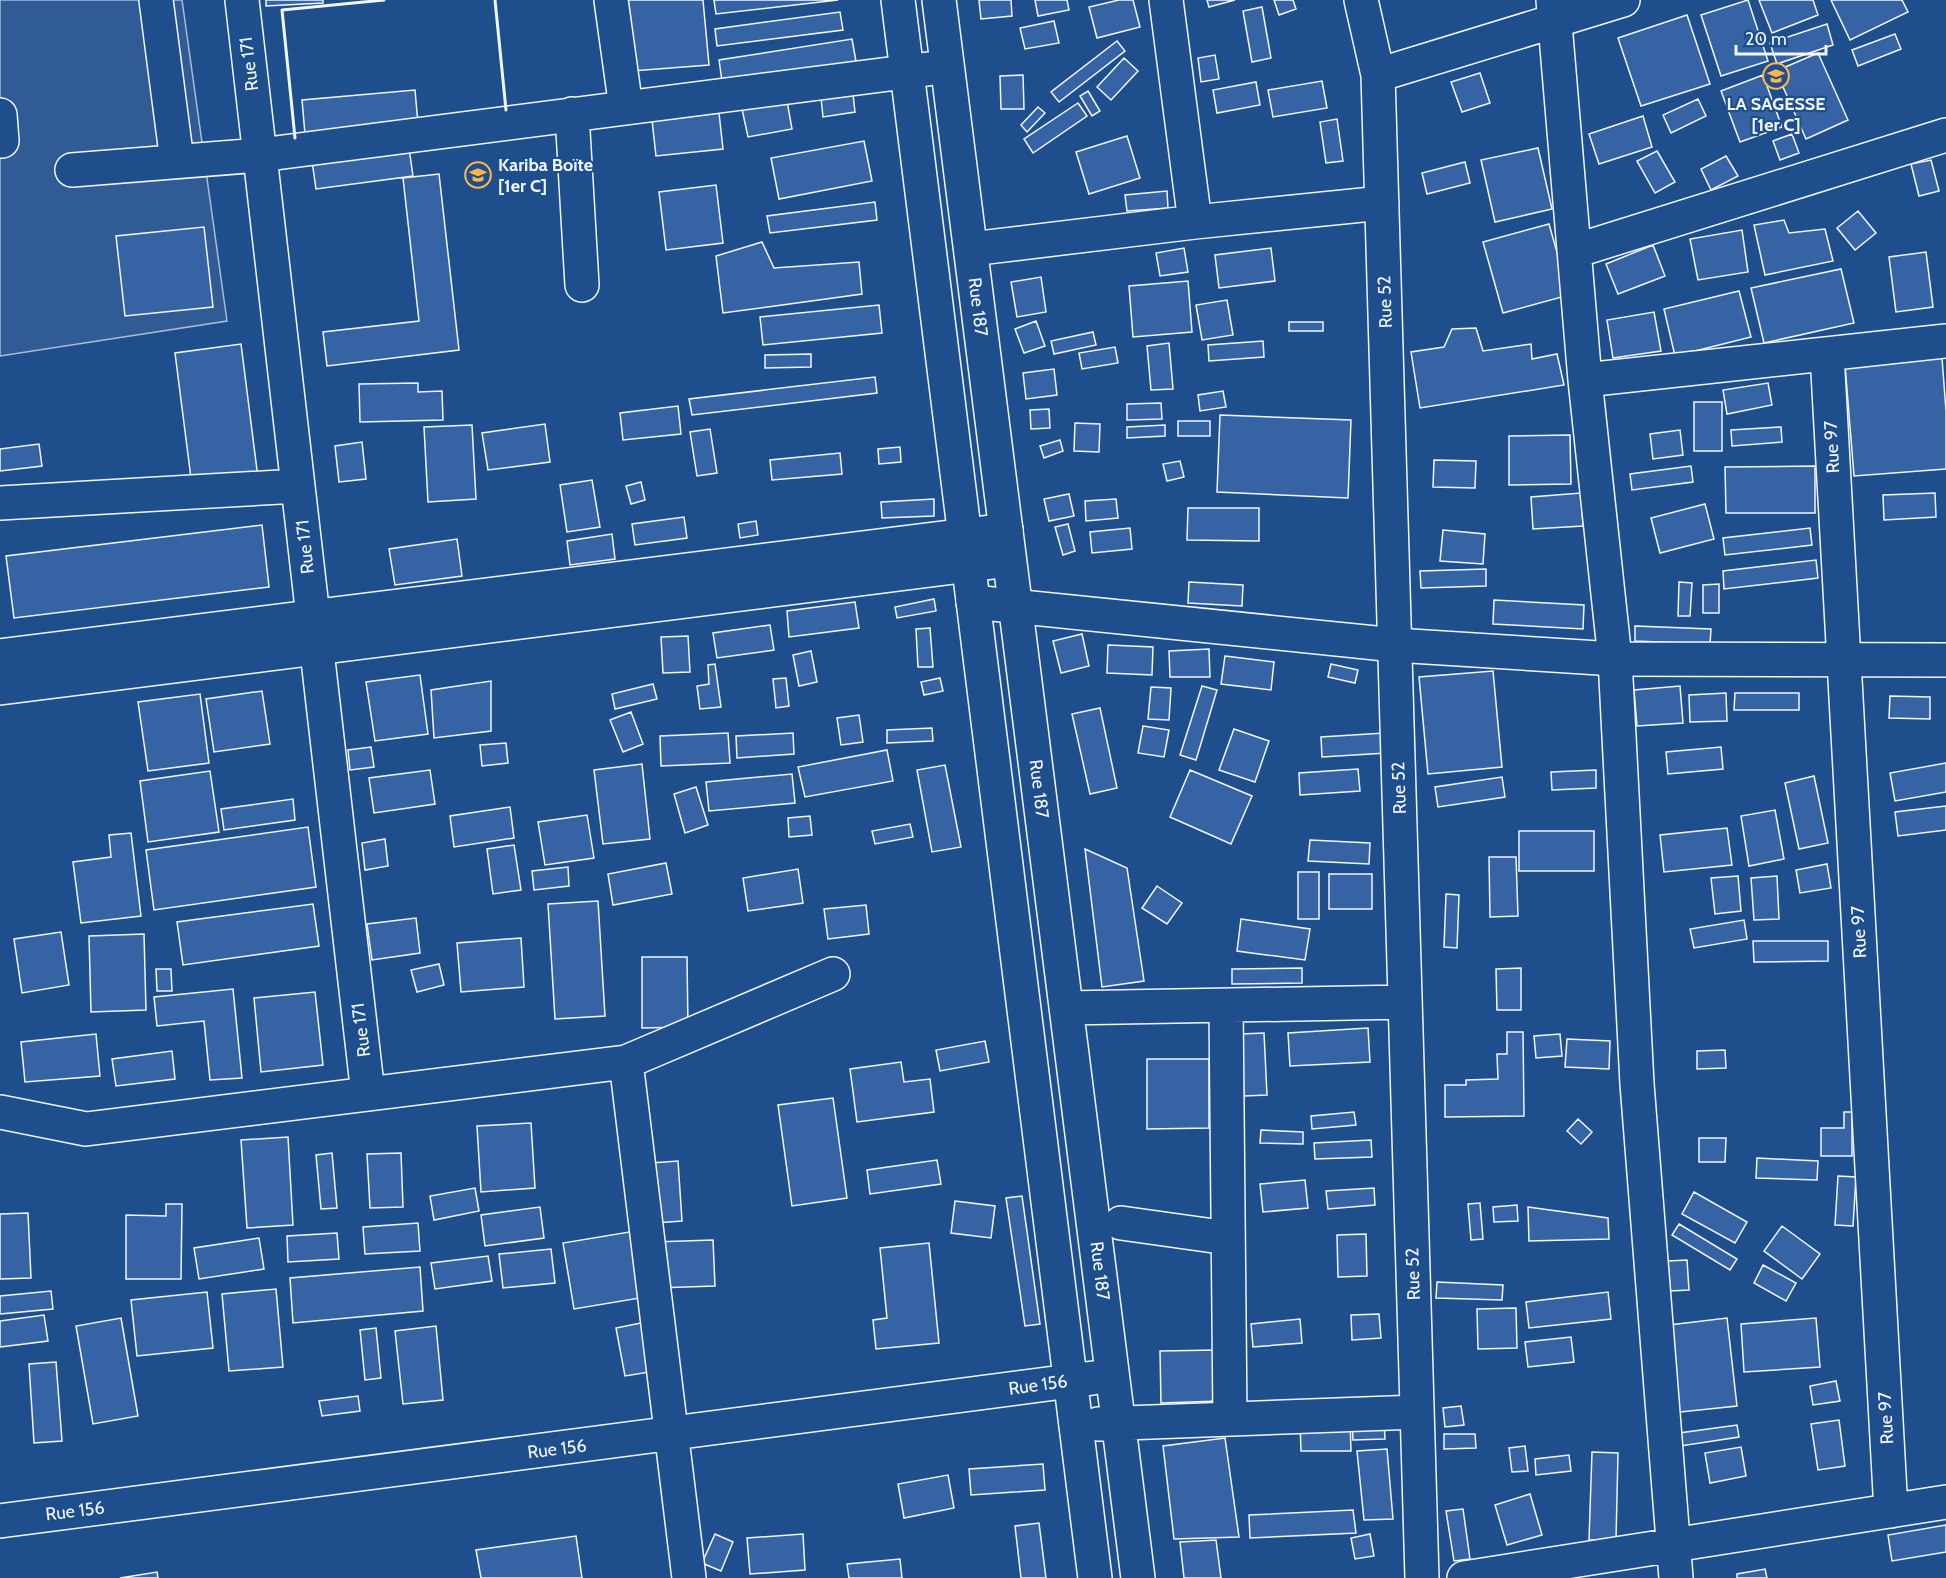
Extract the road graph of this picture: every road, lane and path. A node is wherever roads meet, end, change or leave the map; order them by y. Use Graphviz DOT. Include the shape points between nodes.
graph roads {
  1 [pos="156,0"];
  2 [pos="242,0"];
  3 [pos="611,0"];
  4 [pos="898,0"];
  5 [pos="939,0"];
  6 [pos="1166,0"];
  7 [pos="1361,0"];
  8 [pos="1623,0"];
  9 [pos="1555,10"];
  10 [pos="947,66"];
  11 [pos="907,72"];
  12 [pos="1378,75"];
  13 [pos="626,108"];
  14 [pos="572,114"];
  15 [pos="1946,135"];
  16 [pos="260,154"];
  17 [pos="177,161"];
  18 [pos="72,170"];
  19 [pos="1382,203"];
  20 [pos="1195,222"];
  21 [pos="970,249"];
  22 [pos="1575,251"];
  23 [pos="582,285"];
  24 [pos="1946,341"];
  25 [pos="1827,354"];
  26 [pos="1585,380"];
  27 [pos="298,486"];
  28 [pos="0,503"];
  29 [pos="1007,545"];
  30 [pos="967,550"];
  31 [pos="974,602"];
  32 [pos="1016,607"];
  33 [pos="315,632"];
  34 [pos="1395,645"];
  35 [pos="0,656"];
  36 [pos="1615,659"];
  37 [pos="1946,660"];
  38 [pos="1844,661"];
  39 [pos="0,688"];
  40 [pos="833,974"];
  41 [pos="1405,1002"];
  42 [pos="1226,1006"];
  43 [pos="1066,1008"];
  44 [pos="626,1062"];
  45 [pos="368,1094"];
  46 [pos="0,1112"];
  47 [pos="1121,1223"];
  48 [pos="1228,1238"];
  49 [pos="1113,1376"];
  50 [pos="1071,1381"];
  51 [pos="1417,1412"];
  52 [pos="1230,1419"];
  53 [pos="1119,1424"];
  54 [pos="1076,1425"];
  55 [pos="672,1434"];
  56 [pos="1946,1502"];
  57 [pos="1891,1511"];
  58 [pos="0,1521"];
  59 [pos="1673,1544"];
  60 [pos="689,1578"];
  61 [pos="1095,1578"];
  62 [pos="1138,1578"];
  63 [pos="1422,1578"];
  64 [pos="1464,1578"];
  65 [pos="1676,1578"];
  1 -- 17 [label="street"];
  2 -- 16 [label="street, Rue 171"];
  3 -- 13 [label="street"];
  4 -- 11 [label="street"];
  5 -- 10 [label="street, Rue 187"];
  6 -- 20 [label="street"];
  7 -- 12 [label="street, Rue 52"];
  8 -- 9 [label="street"];
  9 -- 12 [label="street"];
  9 -- 22 [label="street"];
  10 -- 11 [label="street"];
  10 -- 21 [label="street, Rue 187"];
  11 -- 13 [label="street"];
  11 -- 30 [label="street"];
  12 -- 19 [label="street, Rue 52"];
  13 -- 14 [label="street"];
  14 -- 16 [label="street"];
  14 -- 23 [label="street"];
  15 -- 22 [label="street"];
  16 -- 17 [label="street"];
  16 -- 27 [label="street, Rue 171"];
  17 -- 18 [label="street"];
  19 -- 20 [label="street"];
  19 -- 34 [label="street, Rue 52"];
  20 -- 21 [label="street"];
  21 -- 29 [label="street, Rue 187"];
  22 -- 26 [label="street"];
  24 -- 25 [label="street"];
  25 -- 26 [label="street"];
  25 -- 38 [label="street, Rue 97"];
  26 -- 36 [label="street"];
  27 -- 28 [label="street"];
  27 -- 33 [label="street, Rue 171"];
  29 -- 30 [label="street"];
  29 -- 32 [label="street, Rue 187"];
  30 -- 31 [label="street"];
  30 -- 33 [label="street"];
  31 -- 32 [label="street"];
  31 -- 50 [label="street"];
  32 -- 34 [label="street"];
  32 -- 43 [label="street, Rue 187"];
  33 -- 35 [label="street"];
  33 -- 39 [label="street"];
  33 -- 45 [label="street, Rue 171"];
  34 -- 36 [label="street"];
  34 -- 41 [label="street, Rue 52"];
  36 -- 38 [label="street"];
  36 -- 59 [label="street" via="1637,1084"];
  37 -- 38 [label="street"];
  38 -- 57 [label="street, Rue 97"];
  40 -- 44 [label="street"];
  41 -- 42 [label="street"];
  41 -- 51 [label="street, Rue 52"];
  42 -- 43 [label="street"];
  42 -- 48 [label="street"];
  43 -- 49 [label="street, Rue 187"];
  44 -- 45 [label="street"];
  44 -- 55 [label="street"];
  45 -- 46 [label="street" via="86,1129"];
  47 -- 48 [label="street"];
  48 -- 52 [label="street"];
  49 -- 50 [label="street, Rue 156"];
  49 -- 53 [label="street, Rue 187"];
  50 -- 54 [label="street"];
  50 -- 55 [label="street, Rue 156"];
  51 -- 52 [label="street"];
  51 -- 63 [label="street, Rue 52"];
  52 -- 53 [label="street"];
  53 -- 54 [label="street"];
  53 -- 62 [label="street, Rue 187"];
  54 -- 61 [label="street"];
  55 -- 58 [label="street, Rue 156"];
  55 -- 60 [label="street"];
  56 -- 57 [label="street"];
  57 -- 59 [label="street"];
  59 -- 64 [label="street"];
  59 -- 65 [label="street"];
}
